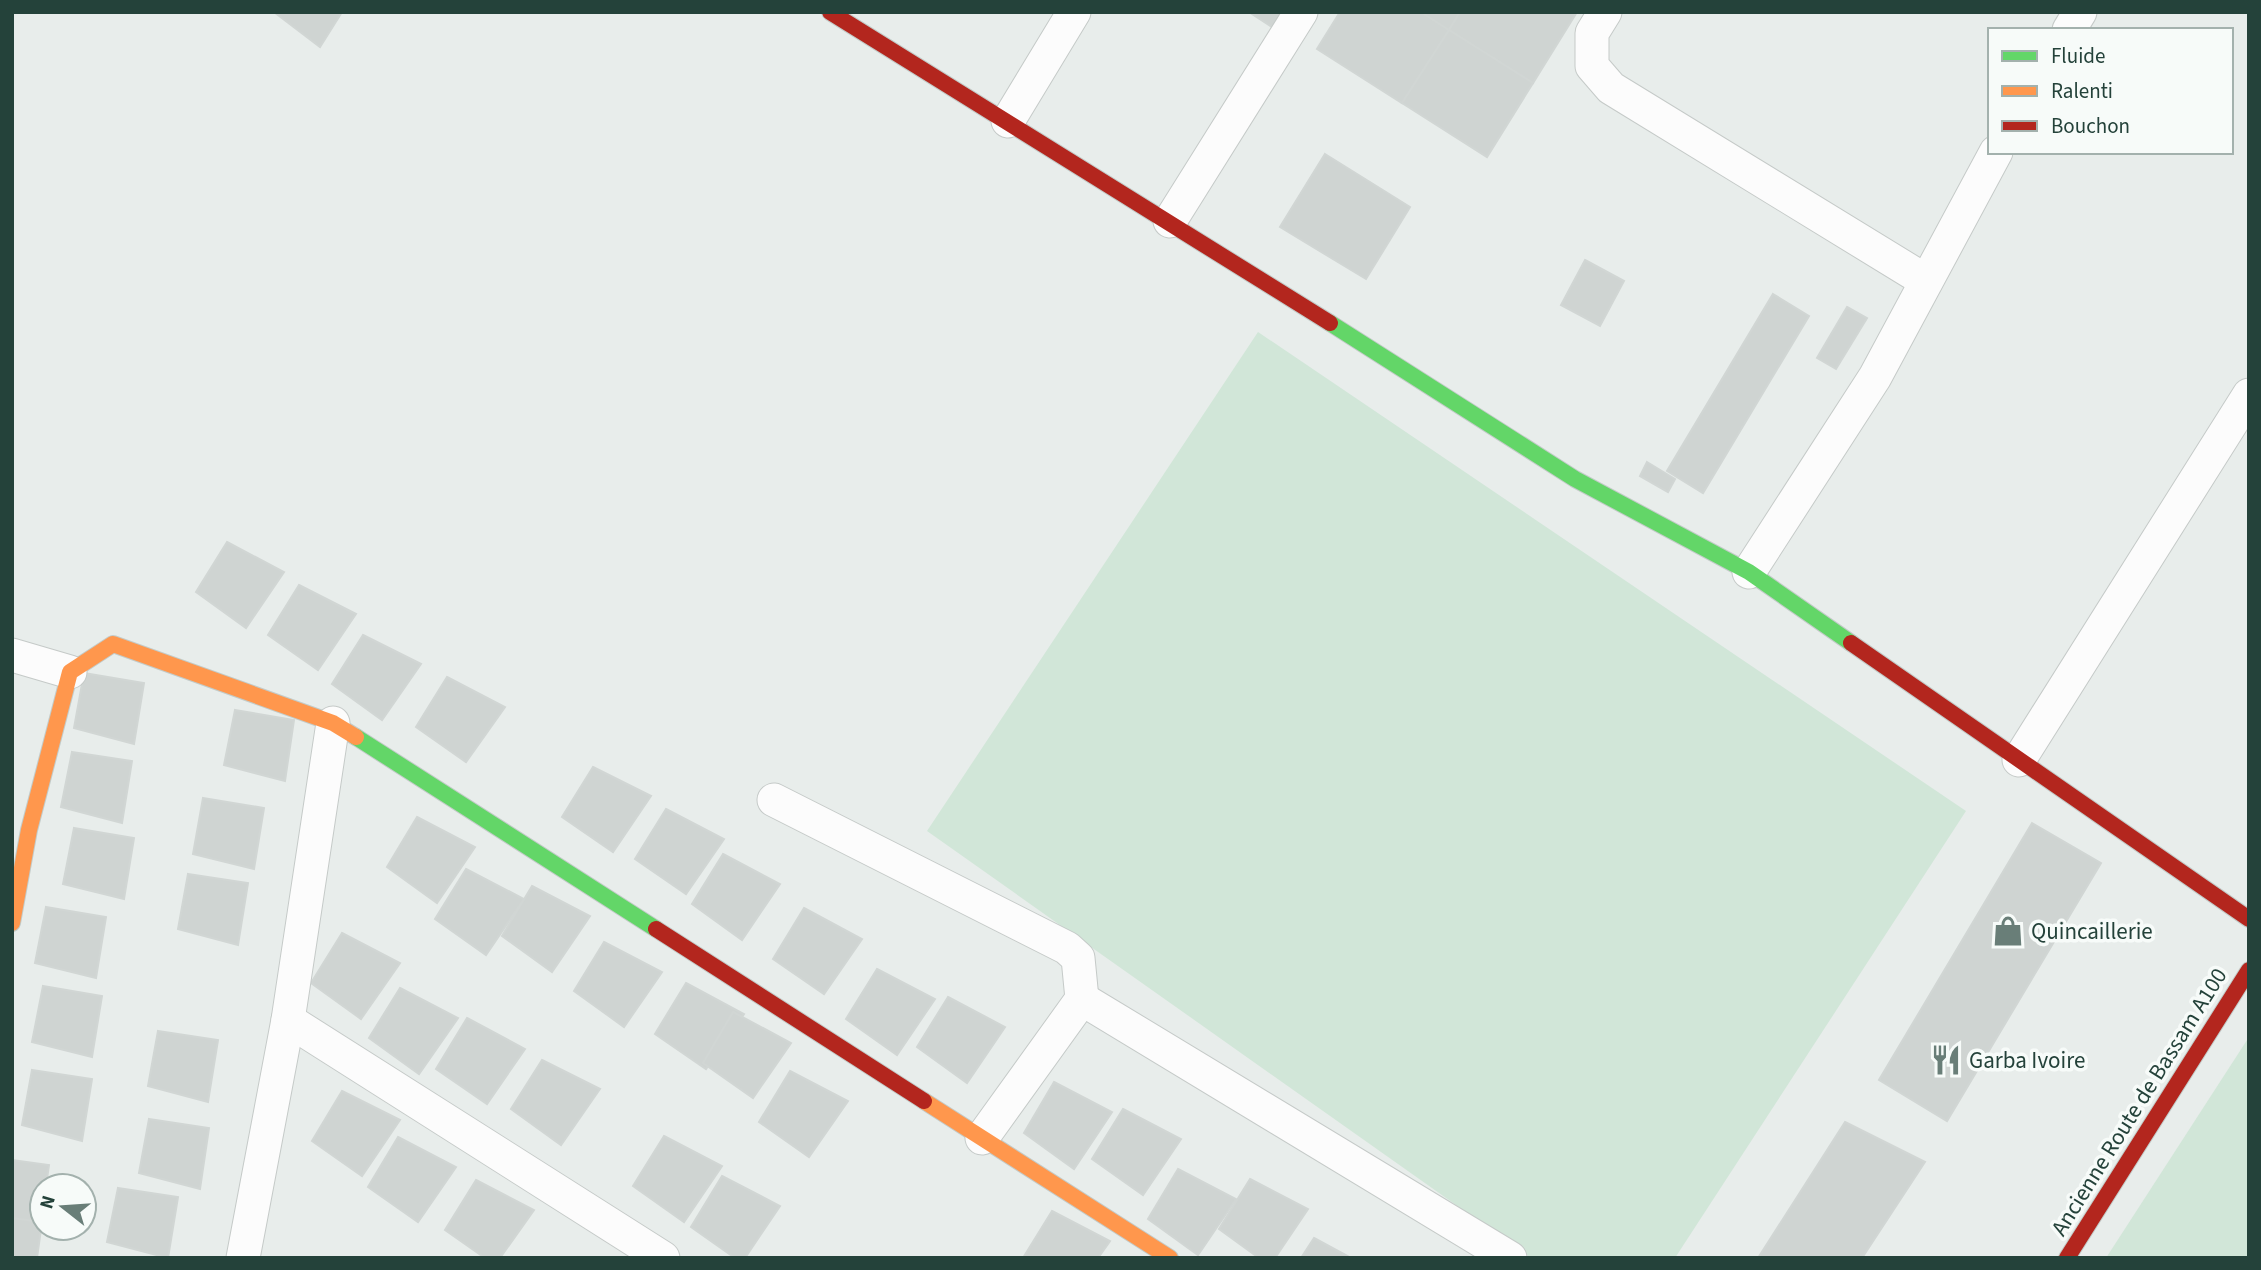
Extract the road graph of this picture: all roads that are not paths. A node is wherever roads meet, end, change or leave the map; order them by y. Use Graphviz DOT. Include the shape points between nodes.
graph roads {
  1 [pos="830,12"];
  2 [pos="1074,12"];
  3 [pos="1301,12"];
  4 [pos="1605,12"];
  5 [pos="2080,12"];
  6 [pos="870,22"];
  7 [pos="2070,28"];
  8 [pos="1008,121"];
  9 [pos="1995,154"];
  10 [pos="1170,221"];
  11 [pos="1926,281"];
  12 [pos="2249,395"];
  13 [pos="1749,572"];
  14 [pos="12,655"];
  15 [pos="70,672"];
  16 [pos="333,723"];
  17 [pos="2019,760"];
  18 [pos="774,800"];
  19 [pos="2249,919"];
  20 [pos="12,923"];
  21 [pos="2249,970"];
  22 [pos="1082,999"];
  23 [pos="288,1020"];
  24 [pos="982,1138"];
  25 [pos="243,1258"];
  26 [pos="663,1258"];
  27 [pos="1170,1258"];
  28 [pos="1510,1258"];
  29 [pos="2067,1258"];
  1 -- 6 [label="street"];
  2 -- 8 [label="street"];
  3 -- 10 [label="street"];
  4 -- 11 [label="street" via="1592,33 1592,66 1611,88"];
  5 -- 7 [label="street"];
  6 -- 8 [label="street"];
  8 -- 10 [label="street"];
  9 -- 11 [label="street"];
  10 -- 13 [label="street" via="1575,479"];
  11 -- 13 [label="street" via="1875,377"];
  12 -- 17 [label="street"];
  13 -- 17 [label="street"];
  14 -- 15 [label="street"];
  15 -- 16 [label="street" via="113,644"];
  15 -- 20 [label="street" via="29,830"];
  16 -- 23 [label="street"];
  16 -- 24 [label="street"];
  17 -- 19 [label="street"];
  18 -- 22 [label="street" via="1067,948 1078,958"];
  21 -- 29 [label="street, Ancienne Route de Bassam A100"];
  22 -- 24 [label="street"];
  22 -- 28 [label="street"];
  23 -- 25 [label="street"];
  23 -- 26 [label="street"];
  24 -- 27 [label="street"];
}
